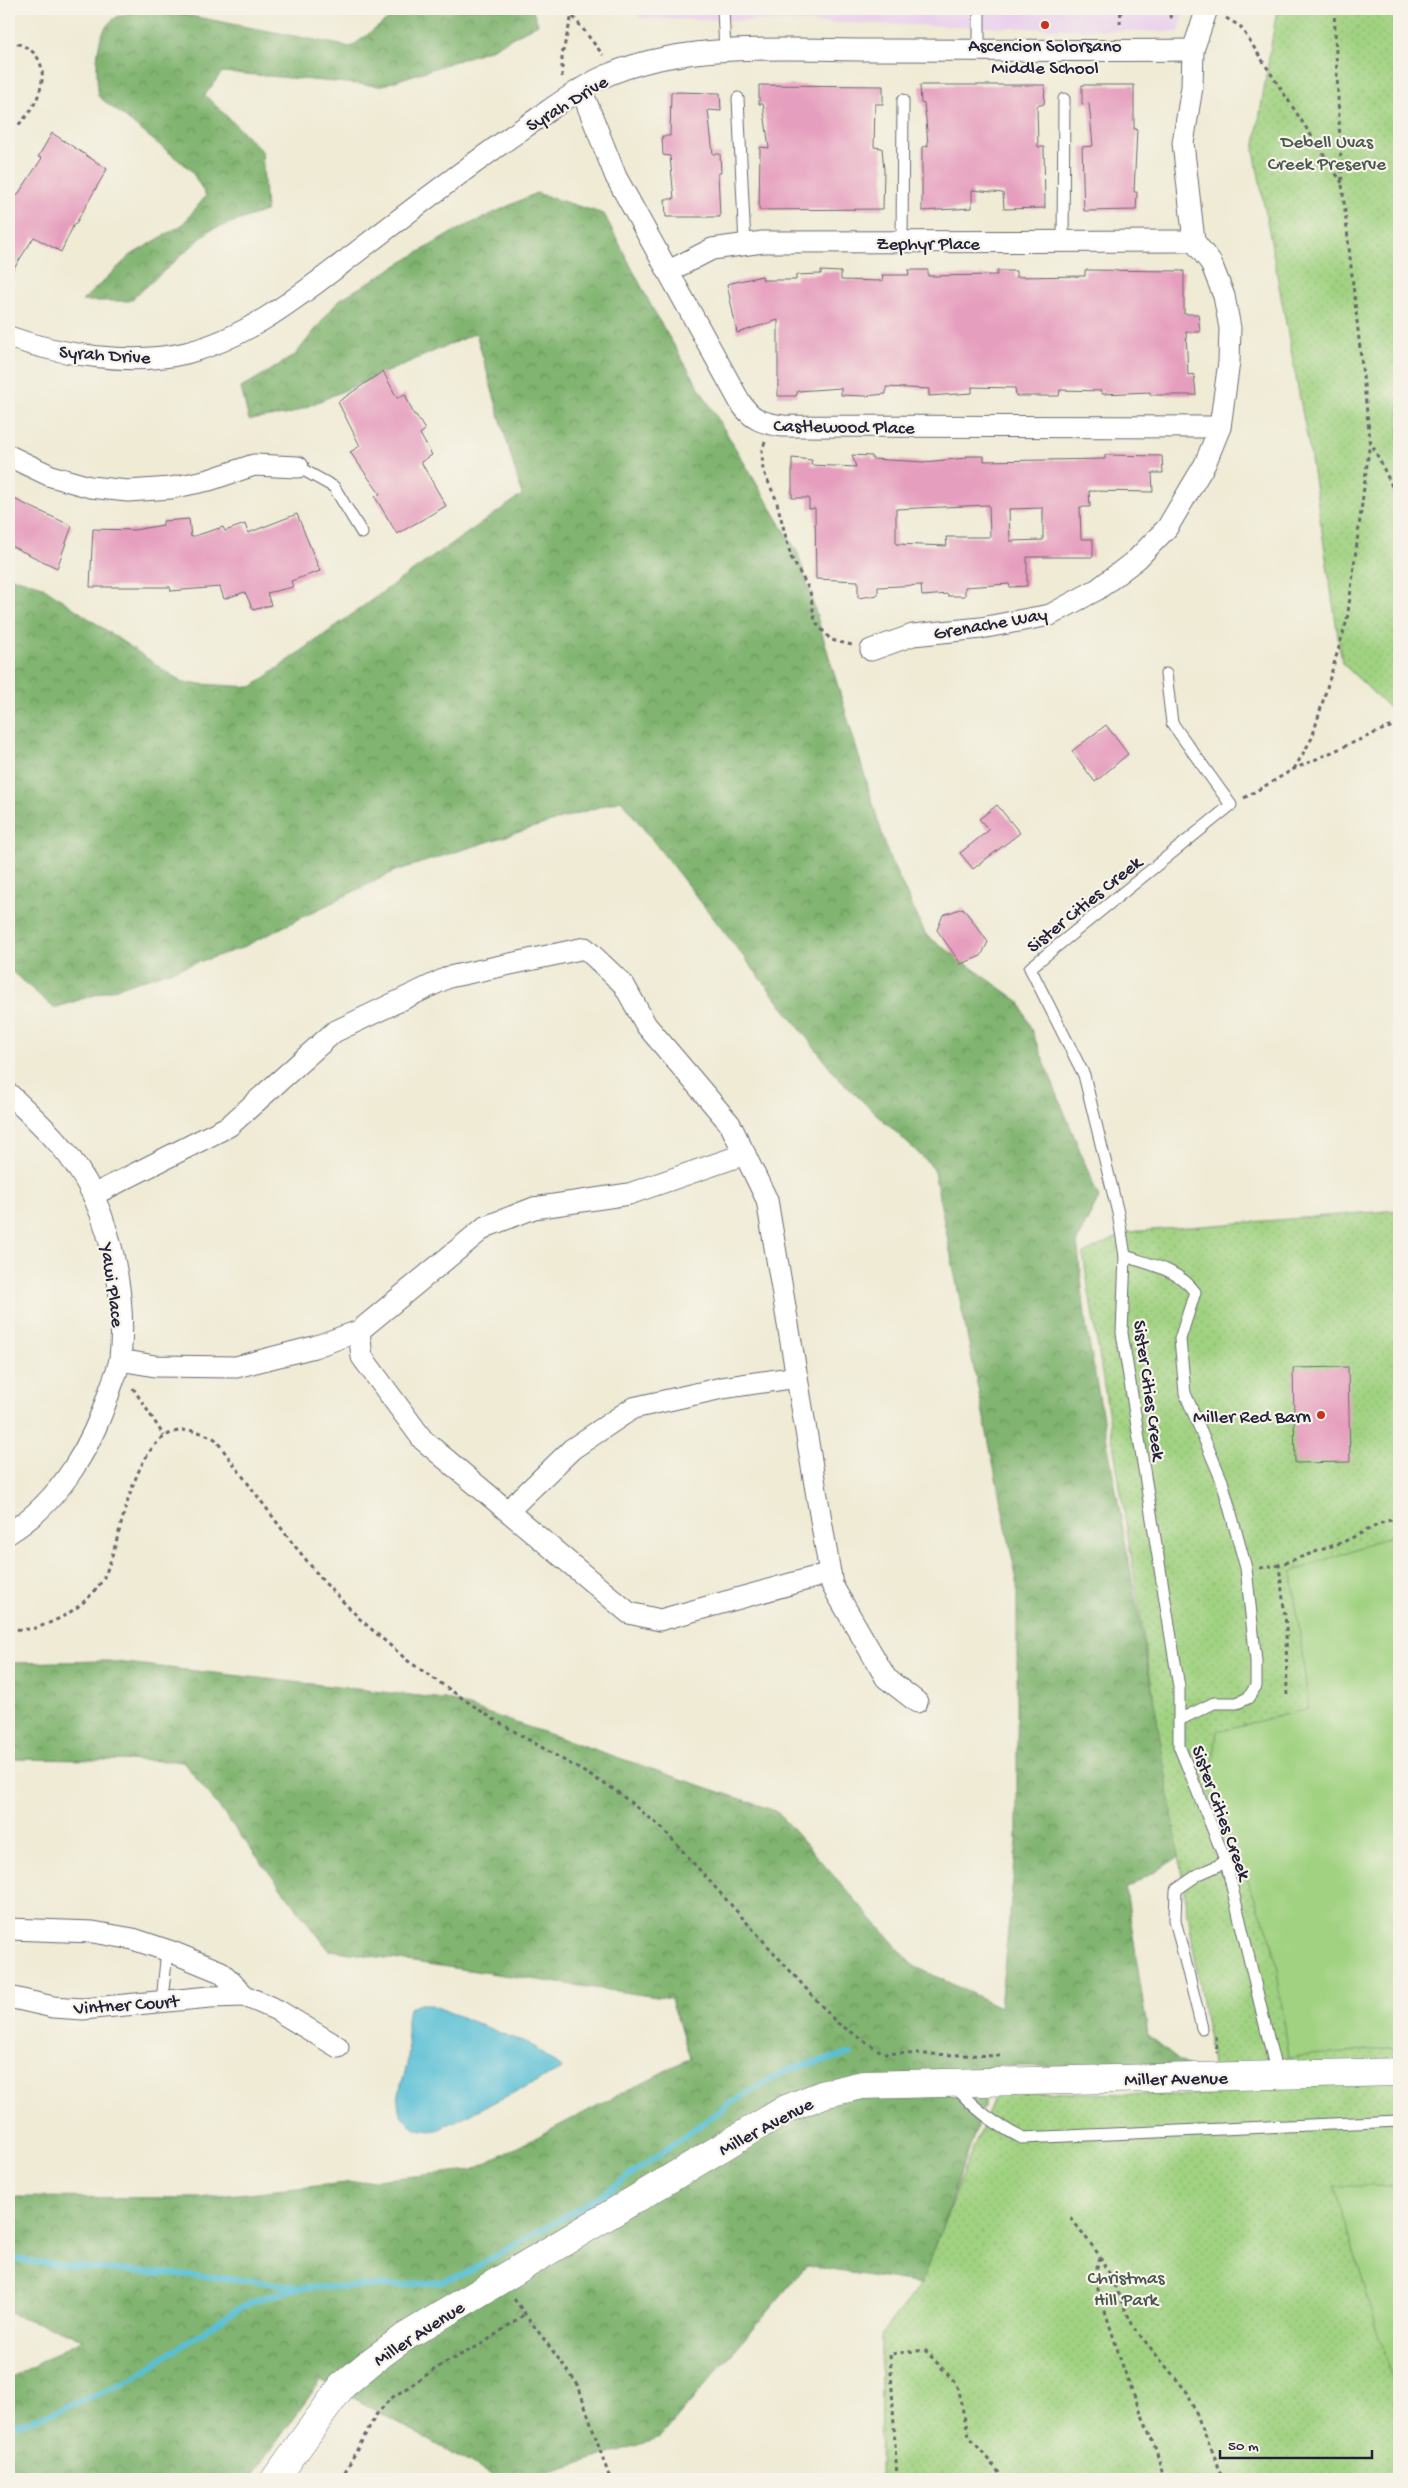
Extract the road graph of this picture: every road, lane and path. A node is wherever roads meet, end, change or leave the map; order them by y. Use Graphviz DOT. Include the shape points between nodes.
graph roads {
  1 [pos="571,9"];
  2 [pos="723,9"];
  3 [pos="979,9"];
  4 [pos="1121,9"];
  5 [pos="1164,9"];
  6 [pos="1207,9"];
  7 [pos="1334,9"];
  8 [pos="572,15"];
  9 [pos="1172,18"];
  10 [pos="1226,18"];
  11 [pos="1120,24"];
  12 [pos="9,42"];
  13 [pos="979,50"];
  14 [pos="1193,50"];
  15 [pos="725,52"];
  16 [pos="617,72"];
  17 [pos="581,89"];
  18 [pos="738,98"];
  19 [pos="1064,99"];
  20 [pos="903,100"];
  21 [pos="561,102"];
  22 [pos="17,126"];
  23 [pos="1342,184"];
  24 [pos="902,242"];
  25 [pos="1063,242"];
  26 [pos="1194,242"];
  27 [pos="745,245"];
  28 [pos="669,271"];
  29 [pos="9,337"];
  30 [pos="770,424"];
  31 [pos="1220,427"];
  32 [pos="1370,440"];
  33 [pos="9,456"];
  34 [pos="298,467"];
  35 [pos="1399,501"];
  36 [pos="362,533"];
  37 [pos="871,650"];
  38 [pos="1166,674"];
  39 [pos="1399,725"];
  40 [pos="1294,769"];
  41 [pos="1232,805"];
  42 [pos="13,1106"];
  43 [pos="745,1154"];
  44 [pos="93,1195"];
  45 [pos="1125,1256"];
  46 [pos="359,1332"];
  47 [pos="120,1360"];
  48 [pos="797,1377"];
  49 [pos="133,1388"];
  50 [pos="164,1436"];
  51 [pos="508,1511"];
  52 [pos="1399,1520"];
  53 [pos="9,1532"];
  54 [pos="830,1573"];
  55 [pos="9,1628"];
  56 [pos="1287,1695"];
  57 [pos="917,1702"];
  58 [pos="1179,1720"];
  59 [pos="1226,1862"];
  60 [pos="9,1929"];
  61 [pos="167,1950"];
  62 [pos="245,1996"];
  63 [pos="9,1997"];
  64 [pos="162,2001"];
  65 [pos="1202,2028"];
  66 [pos="338,2048"];
  67 [pos="1226,2052"];
  68 [pos="1208,2053"];
  69 [pos="1012,2056"];
  70 [pos="1399,2072"];
  71 [pos="1277,2076"];
  72 [pos="952,2082"];
  73 [pos="1399,2121"];
  74 [pos="1071,2218"];
  75 [pos="1100,2256"];
  76 [pos="501,2280"];
  77 [pos="525,2314"];
  78 [pos="275,2479"];
  79 [pos="342,2479"];
  80 [pos="610,2479"];
  81 [pos="897,2479"];
  82 [pos="1004,2479"];
  83 [pos="1164,2479"];
  84 [pos="1224,2479"];
  1 -- 8 [label="path"];
  2 -- 15 [label="lane"];
  3 -- 13 [label="lane"];
  4 -- 11 [label="path"];
  5 -- 9 [label="path"];
  6 -- 14 [label="street"];
  7 -- 23 [label="path"];
  8 -- 16 [label="path"];
  8 -- 21 [label="path" via="562,55"];
  10 -- 23 [label="path" via="1240,26"];
  12 -- 22 [label="path" via="28,48 38,57 42,80 37,102"];
  13 -- 14 [label="street, Syrah Drive"];
  13 -- 15 [label="street, Syrah Drive"];
  14 -- 26 [label="street" via="1192,87 1183,143"];
  15 -- 16 [label="street, Syrah Drive" via="667,57"];
  16 -- 17 [label="street, Syrah Drive"];
  17 -- 21 [label="street, Syrah Drive"];
  17 -- 28 [label="street, Castlewood Place" via="616,177"];
  18 -- 27 [label="lane"];
  19 -- 25 [label="lane"];
  20 -- 24 [label="lane"];
  21 -- 29 [label="street, Syrah Drive" via="488,152 288,303 223,341 185,353 124,358 70,353"];
  23 -- 32 [label="path"];
  24 -- 25 [label="street, Zephyr Place"];
  24 -- 27 [label="street, Zephyr Place" via="762,242"];
  25 -- 26 [label="street, Zephyr Place"];
  26 -- 31 [label="street, Grenache Way" via="1211,263 1224,296 1230,328 1230,362"];
  27 -- 28 [label="street, Zephyr Place" via="712,249"];
  28 -- 30 [label="street, Castlewood Place" via="749,416 762,424"];
  30 -- 31 [label="street, Castlewood Place"];
  30 -- 37 [label="path" via="762,452 763,470 776,499 791,557 810,591 815,622 831,640"];
  31 -- 37 [label="street, Grenache Way" via="1204,464 1166,528 1137,559 1098,589 1050,614 981,628 913,635"];
  32 -- 35 [label="path"];
  32 -- 40 [label="path" via="1347,620 1312,738"];
  33 -- 34 [label="street" via="51,476 90,487 128,491 171,488 254,465"];
  34 -- 36 [label="lane" via="334,487"];
  38 -- 41 [label="lane" via="1172,723"];
  39 -- 40 [label="path"];
  40 -- 41 [label="path"];
  41 -- 45 [label="lane, Sister Cities Creek" via="1030,968 1084,1075 1118,1213"];
  42 -- 44 [label="street, Yawi Place" via="52,1134 75,1163"];
  43 -- 44 [label="street" via="730,1124 646,1025 624,984 585,948 450,977 334,1032 229,1126"];
  43 -- 46 [label="street" via="629,1194 534,1208 485,1226"];
  43 -- 48 [label="street" via="767,1200"];
  44 -- 47 [label="street, Yawi Place" via="107,1234 116,1274 121,1316"];
  45 -- 58 [label="lane, Sister Cities Creek" via="1122,1333 1179,1687"];
  45 -- 58 [label="lane" via="1177,1274 1194,1292 1180,1339 1185,1393 1222,1481 1246,1568 1256,1686 1248,1698 1237,1703 1214,1703"];
  46 -- 47 [label="street" via="236,1367 155,1366"];
  46 -- 51 [label="street" via="362,1357 423,1440"];
  47 -- 53 [label="street, Yawi Place" via="90,1442 70,1474 48,1502"];
  48 -- 51 [label="street" via="722,1388 633,1408 572,1449"];
  48 -- 54 [label="street"];
  49 -- 50 [label="path"];
  50 -- 55 [label="path" via="147,1454 103,1577 78,1609 34,1628"];
  50 -- 69 [label="path" via="186,1430 202,1432 215,1440 324,1582 408,1661 493,1720 615,1790 662,1828 836,2022 883,2053"];
  51 -- 54 [label="street" via="628,1613 660,1620"];
  52 -- 56 [label="path" via="1386,1521 1343,1542 1279,1565 1286,1625"];
  54 -- 57 [label="street" via="832,1585 886,1678"];
  58 -- 59 [label="lane, Sister Cities Creek" via="1179,1746"];
  59 -- 65 [label="lane" via="1199,1874 1176,1890 1175,1920"];
  59 -- 71 [label="lane, Sister Cities Creek"];
  60 -- 61 [label="street, Vintner Court" via="93,1932 133,1939"];
  61 -- 62 [label="street, Vintner Court" via="221,1972"];
  61 -- 64 [label="lane"];
  62 -- 64 [label="street, Vintner Court"];
  62 -- 66 [label="street, Vintner Court" via="292,2018"];
  63 -- 64 [label="street, Vintner Court" via="53,2007 82,2009"];
  67 -- 68 [label="path"];
  70 -- 71 [label="street, Miller Avenue"];
  71 -- 72 [label="street, Miller Avenue"];
  72 -- 73 [label="lane" via="968,2101 997,2125 1022,2138"];
  72 -- 76 [label="street, Miller Avenue" via="862,2085 824,2094 786,2109"];
  74 -- 75 [label="path"];
  75 -- 83 [label="path" via="1094,2278"];
  75 -- 84 [label="path" via="1134,2328 1187,2392"];
  76 -- 77 [label="path"];
  76 -- 78 [label="street, Miller Avenue" via="405,2337 342,2386"];
  77 -- 79 [label="path" via="390,2399 376,2415"];
  77 -- 80 [label="path" via="578,2386"];
  81 -- 82 [label="path" via="890,2354 925,2350 956,2383 968,2436"];
}
